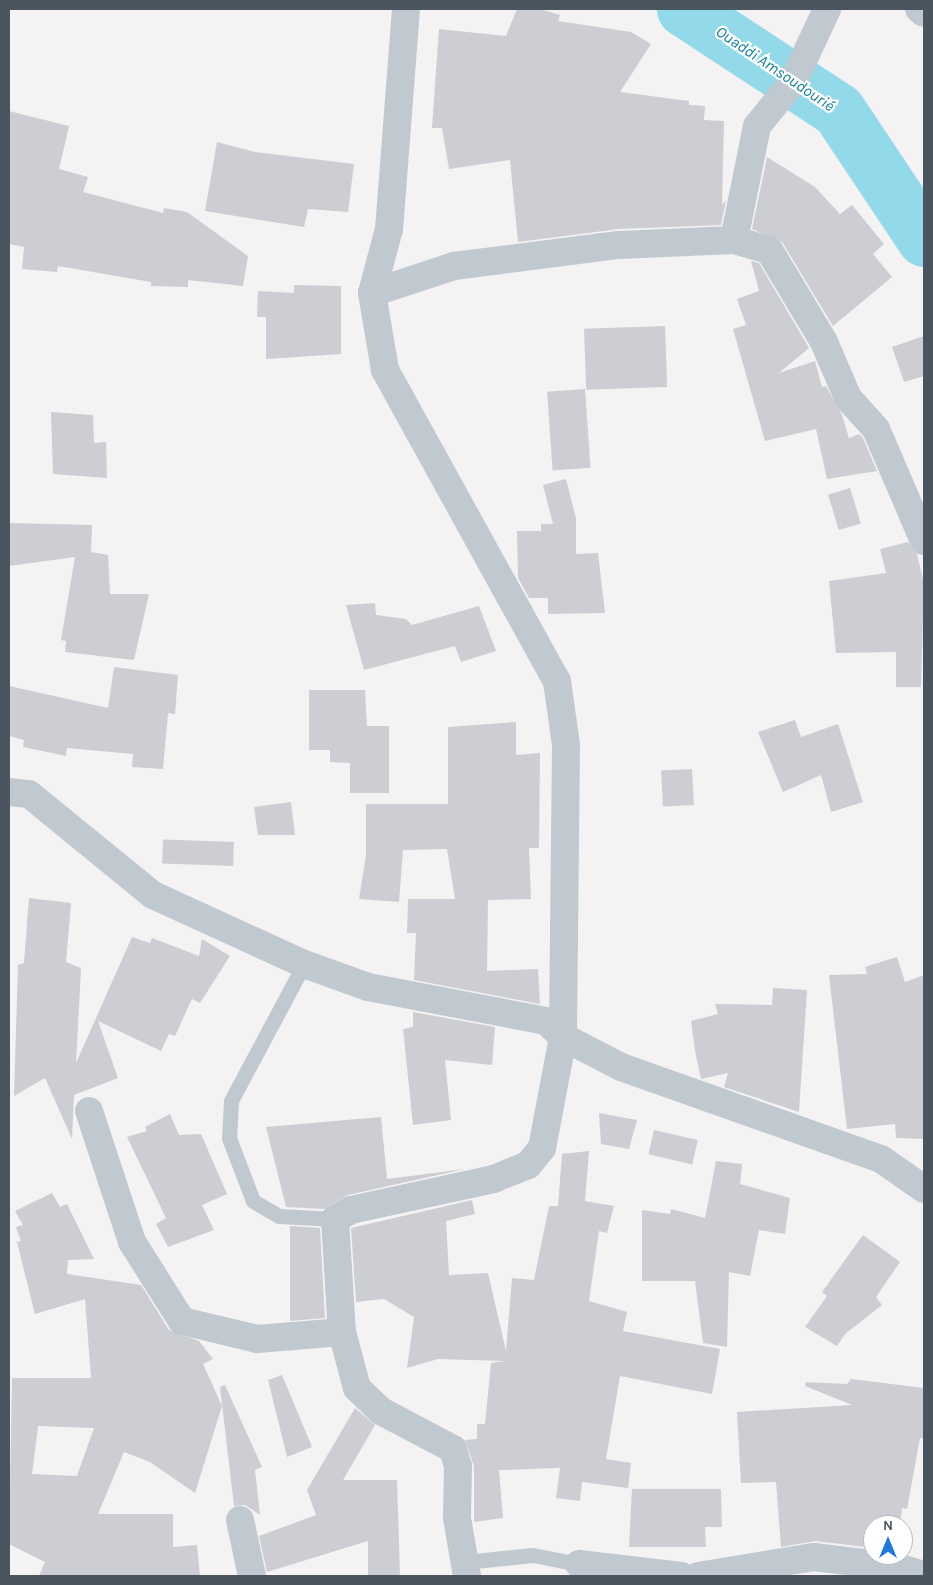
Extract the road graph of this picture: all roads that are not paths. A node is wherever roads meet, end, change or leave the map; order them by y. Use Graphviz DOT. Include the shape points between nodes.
graph roads {
  1 [pos="406,9"];
  2 [pos="826,9"];
  3 [pos="919,9"];
  4 [pos="924,13"];
  5 [pos="734,240"];
  6 [pos="372,293"];
  7 [pos="924,541"];
  8 [pos="15,788"];
  9 [pos="304,964"];
  10 [pos="564,1037"];
  11 [pos="89,1111"];
  12 [pos="924,1189"];
  13 [pos="335,1219"];
  14 [pos="342,1332"];
  15 [pos="240,1520"];
  16 [pos="579,1564"];
  17 [pos="466,1569"];
  18 [pos="252,1576"];
  19 [pos="681,1576"];
  20 [pos="698,1576"];
  21 [pos="924,1576"];
  1 -- 6 [label="street" via="389,229"];
  2 -- 5 [label="street" via="792,82 757,126"];
  3 -- 4 [label="street"];
  5 -- 6 [label="street" via="619,245 454,266"];
  5 -- 7 [label="street" via="769,250 824,342 848,398 876,430"];
  6 -- 10 [label="street" via="385,370 558,681 566,745"];
  8 -- 9 [label="street" via="153,895"];
  9 -- 10 [label="street" via="368,987 546,1021"];
  9 -- 13 [label="lane" via="230,1101 229,1138 252,1201 279,1216"];
  10 -- 12 [label="street" via="621,1067 881,1159"];
  10 -- 13 [label="street" via="542,1148 528,1166 494,1179 351,1210"];
  11 -- 14 [label="street" via="132,1242 182,1321 256,1339"];
  13 -- 14 [label="street"];
  14 -- 17 [label="street" via="357,1388 368,1402 453,1449"];
  15 -- 18 [label="street"];
  16 -- 17 [label="lane" via="532,1555"];
  16 -- 19 [label="street"];
  20 -- 21 [label="street" via="814,1557"];
}
